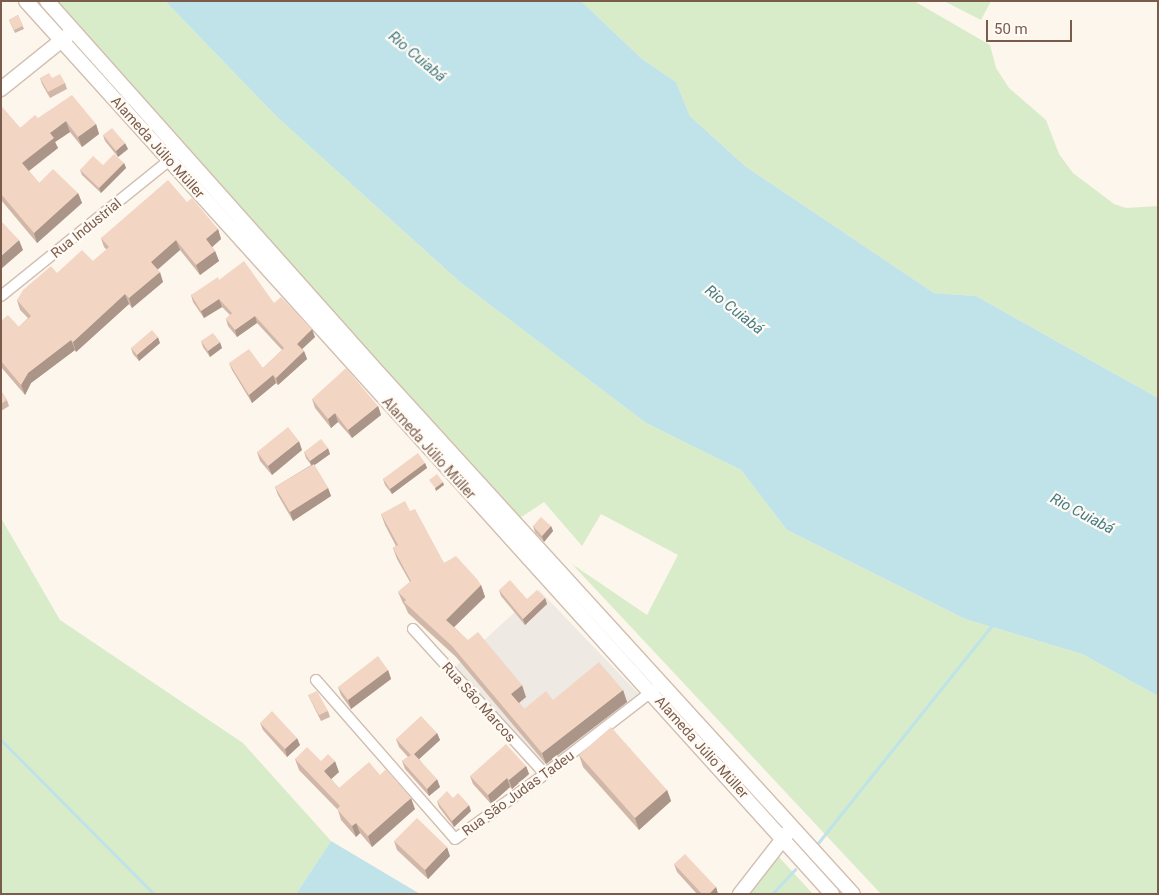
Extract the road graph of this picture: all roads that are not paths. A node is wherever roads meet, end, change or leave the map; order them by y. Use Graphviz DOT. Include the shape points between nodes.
graph roads {
  1 [pos="26,1"];
  2 [pos="47,1"];
  3 [pos="74,31"];
  4 [pos="61,41"];
  5 [pos="1,89"];
  6 [pos="176,156"];
  7 [pos="1,296"];
  8 [pos="413,629"];
  9 [pos="316,680"];
  10 [pos="657,687"];
  11 [pos="546,774"];
  12 [pos="793,827"];
  13 [pos="783,838"];
  14 [pos="740,894"];
  15 [pos="832,894"];
  16 [pos="853,894"];
  1 -- 4 [label="main road, Alameda Júlio Müller"];
  2 -- 3 [label="main road, Alameda Júlio Müller"];
  3 -- 4 [label="main road"];
  3 -- 6 [label="main road, Alameda Júlio Müller"];
  4 -- 5 [label="main road"];
  4 -- 6 [label="main road, Alameda Júlio Müller"];
  6 -- 7 [label="street, Rua Industrial"];
  6 -- 10 [label="main road, Alameda Júlio Müller" via="558,593"];
  8 -- 11 [label="street, Rua São Marcos"];
  9 -- 11 [label="street, Rua São Judas Tadeu" via="455,839"];
  10 -- 11 [label="street, Rua São Judas Tadeu"];
  10 -- 12 [label="main road, Alameda Júlio Müller"];
  10 -- 13 [label="main road, Alameda Júlio Müller"];
  12 -- 13 [label="main road"];
  12 -- 16 [label="main road, Alameda Júlio Müller"];
  13 -- 14 [label="main road"];
  13 -- 15 [label="main road, Alameda Júlio Müller"];
}
